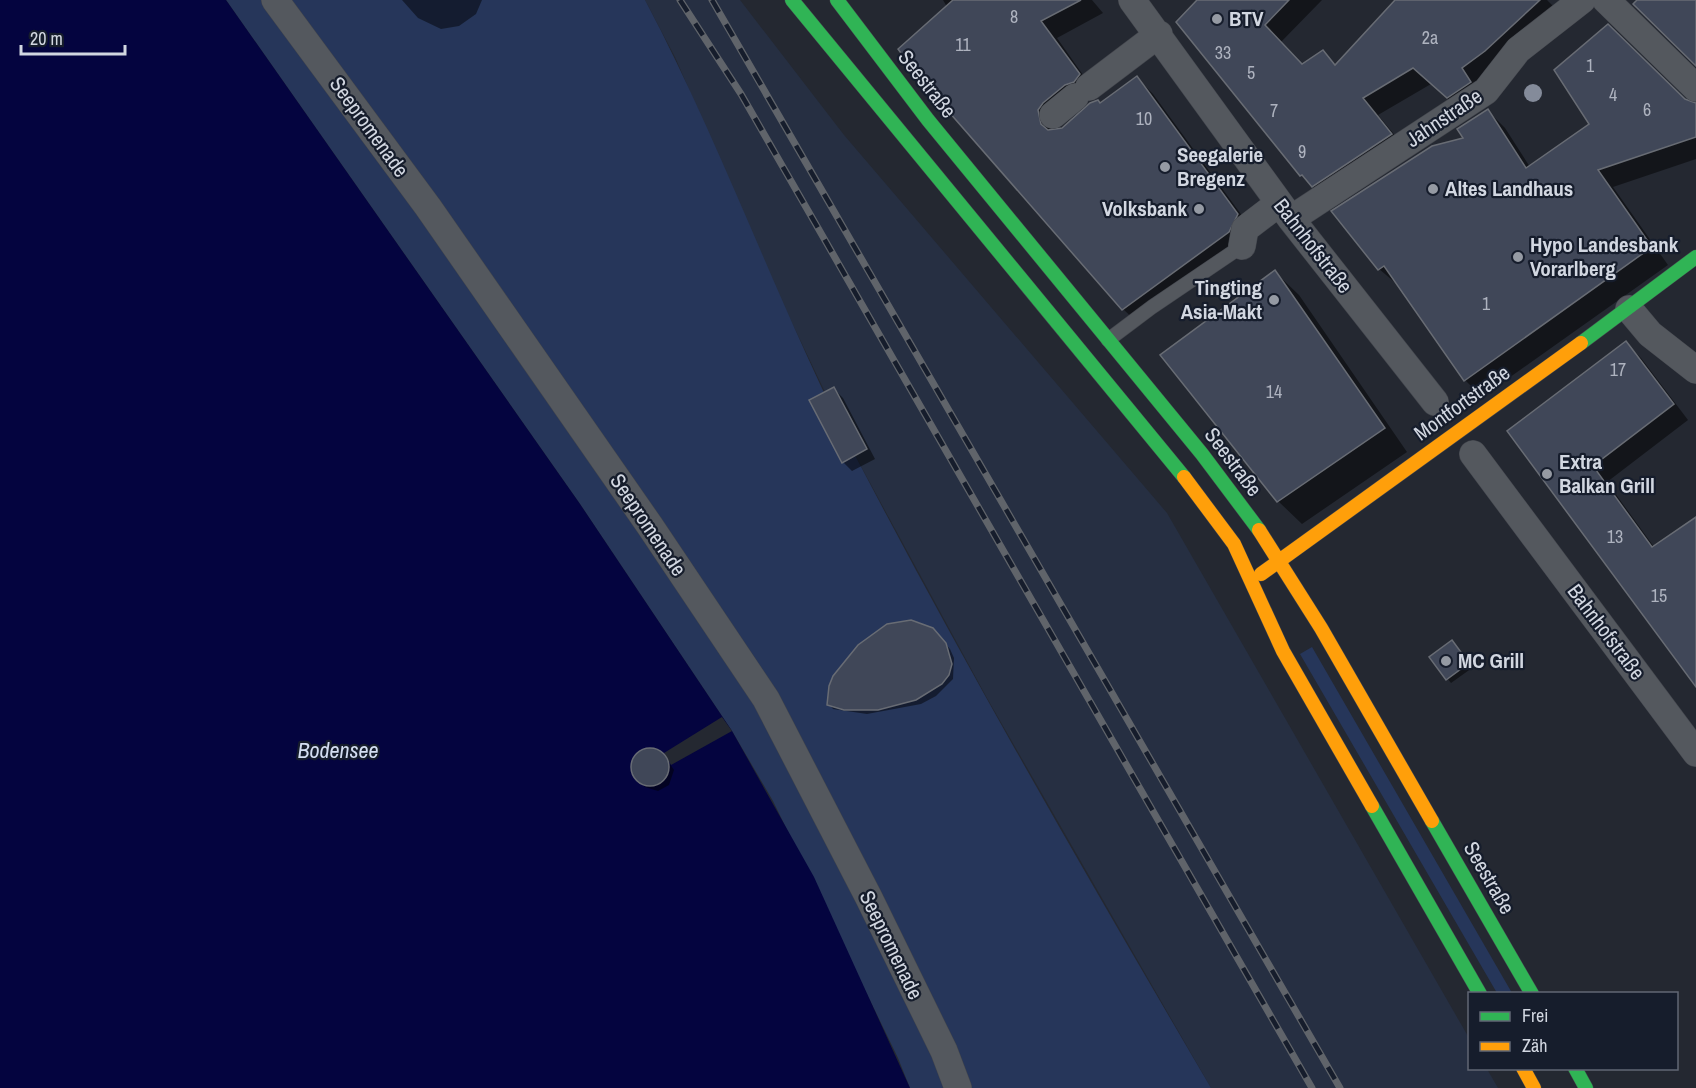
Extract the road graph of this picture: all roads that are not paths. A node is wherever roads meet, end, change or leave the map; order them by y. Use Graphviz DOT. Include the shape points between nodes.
graph roads {
  1 [pos="275,0"];
  2 [pos="792,0"];
  3 [pos="837,0"];
  4 [pos="1132,0"];
  5 [pos="1582,0"];
  6 [pos="1606,0"];
  7 [pos="1159,34"];
  8 [pos="1696,88"];
  9 [pos="1053,115"];
  10 [pos="1285,211"];
  11 [pos="1242,246"];
  12 [pos="1696,257"];
  13 [pos="1629,309"];
  14 [pos="1108,340"];
  15 [pos="1696,370"];
  16 [pos="1435,402"];
  17 [pos="1473,454"];
  18 [pos="1278,561"];
  19 [pos="1251,581"];
  20 [pos="1696,753"];
  21 [pos="1479,992"];
  22 [pos="1531,992"];
  23 [pos="1524,1070"];
  24 [pos="1576,1070"];
  25 [pos="958,1088"];
  26 [pos="1534,1088"];
  27 [pos="1586,1088"];
  1 -- 25 [label="street, Seepromenade" via="435,217 766,699 924,1010"];
  2 -- 19 [label="main road" via="1178,469 1234,544"];
  3 -- 14 [label="main road, Seestraße" via="928,120"];
  4 -- 7 [label="street, Bahnhofstraße"];
  5 -- 10 [label="street, Jahnstraße" via="1518,50 1486,90"];
  6 -- 8 [label="street"];
  7 -- 9 [label="street"];
  7 -- 10 [label="street, Bahnhofstraße"];
  10 -- 11 [label="street, Jahnstraße" via="1245,229"];
  10 -- 16 [label="street, Bahnhofstraße"];
  11 -- 14 [label="lane"];
  12 -- 13 [label="main road, Montfortstraße"];
  13 -- 15 [label="street" via="1650,334"];
  13 -- 18 [label="main road, Montfortstraße"];
  14 -- 18 [label="main road, Seestraße" via="1202,454"];
  17 -- 20 [label="street, Bahnhofstraße"];
  18 -- 19 [label="main road, Montfortstraße"];
  18 -- 22 [label="main road, Seestraße"];
  19 -- 21 [label="main road" via="1283,651"];
  23 -- 26 [label="main road"];
  24 -- 27 [label="main road"];
}
